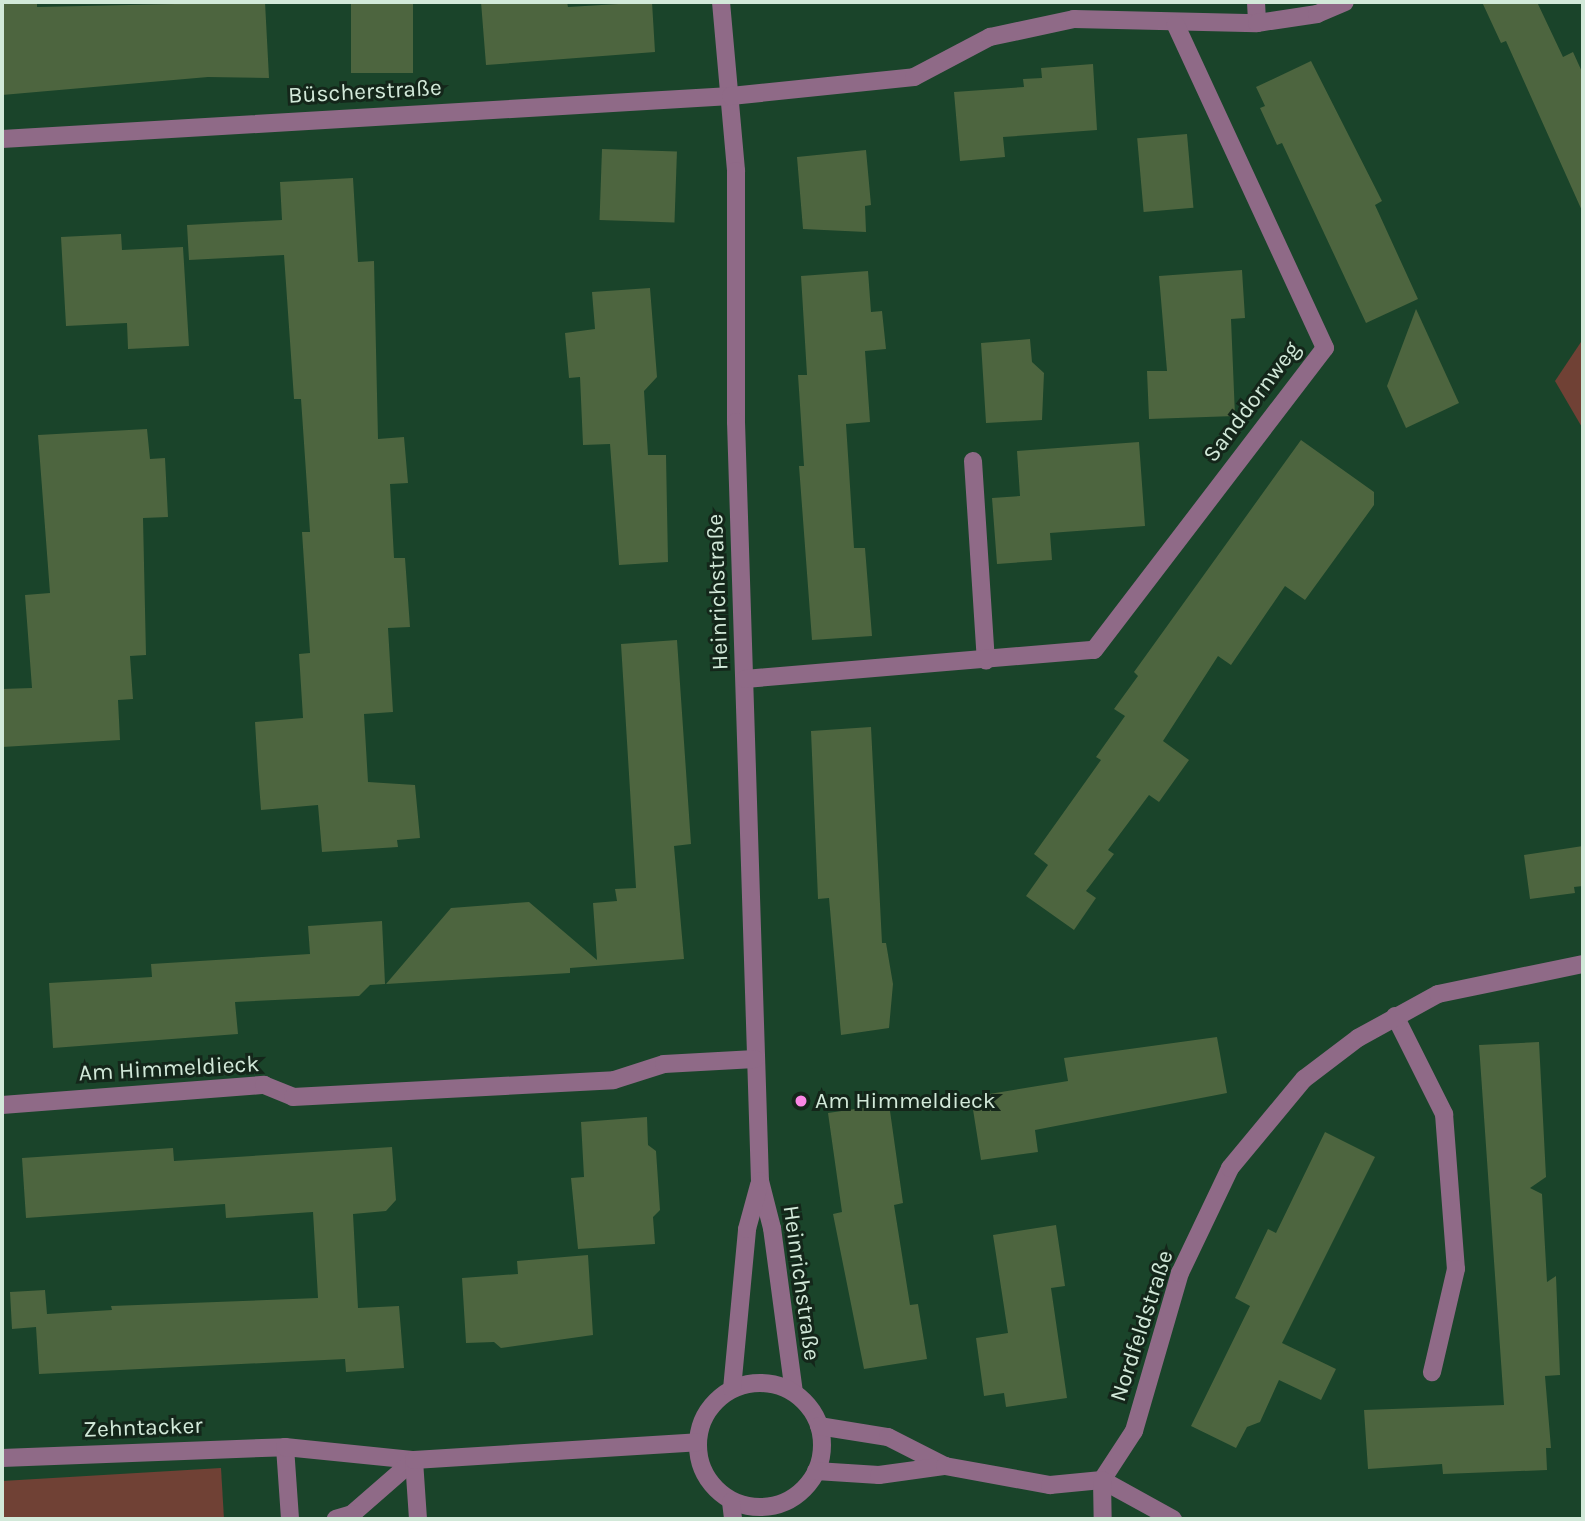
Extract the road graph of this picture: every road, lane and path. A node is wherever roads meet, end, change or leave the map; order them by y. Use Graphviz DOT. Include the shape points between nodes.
graph roads {
  1 [pos="721,2"];
  2 [pos="1256,2"];
  3 [pos="1345,2"];
  4 [pos="1257,23"];
  5 [pos="1177,25"];
  6 [pos="731,96"];
  7 [pos="2,139"];
  8 [pos="973,461"];
  9 [pos="986,661"];
  10 [pos="745,679"];
  11 [pos="1583,964"];
  12 [pos="1395,1016"];
  13 [pos="755,1059"];
  14 [pos="2,1105"];
  15 [pos="760,1181"];
  16 [pos="1432,1372"];
  17 [pos="732,1388"];
  18 [pos="794,1392"];
  19 [pos="819,1426"];
  20 [pos="697,1442"];
  21 [pos="285,1447"];
  22 [pos="2,1458"];
  23 [pos="414,1460"];
  24 [pos="945,1466"];
  25 [pos="816,1471"];
  26 [pos="1102,1480"];
  27 [pos="732,1510"];
  28 [pos="779,1512"];
  29 [pos="290,1519"];
  30 [pos="335,1519"];
  31 [pos="418,1519"];
  32 [pos="1102,1519"];
  33 [pos="1173,1519"];
  1 -- 6 [label="street, Heinrichstraße"];
  2 -- 4 [label="street"];
  3 -- 4 [label="street" via="1317,14"];
  4 -- 5 [label="street"];
  5 -- 6 [label="street" via="1073,19 990,37 914,77"];
  5 -- 9 [label="street, Sanddornweg" via="1325,348 1094,650"];
  6 -- 7 [label="street, Büscherstraße"];
  6 -- 10 [label="street, Heinrichstraße"];
  8 -- 9 [label="street"];
  9 -- 10 [label="street, Sanddornweg"];
  10 -- 13 [label="street, Heinrichstraße"];
  11 -- 12 [label="street, Nordfeldstraße" via="1488,980 1438,994"];
  12 -- 16 [label="street" via="1444,1114 1456,1269"];
  12 -- 26 [label="street, Nordfeldstraße" via="1304,1079 1230,1168 1180,1273 1134,1431"];
  13 -- 14 [label="street, Am Himmeldieck" via="663,1064 614,1080 293,1097 264,1084"];
  13 -- 15 [label="street, Heinrichstraße"];
  15 -- 17 [label="street, Heinrichstraße" via="747,1229"];
  15 -- 18 [label="street, Heinrichstraße" via="772,1228"];
  17 -- 18 [label="street" via="764,1383"];
  17 -- 20 [label="street" via="702,1420"];
  18 -- 19 [label="street"];
  19 -- 24 [label="street" via="888,1437"];
  19 -- 25 [label="street" via="822,1447"];
  20 -- 23 [label="street, Zehntacker"];
  20 -- 27 [label="street" via="701,1466"];
  21 -- 22 [label="street, Zehntacker"];
  21 -- 23 [label="street, Zehntacker"];
  21 -- 29 [label="street"];
  23 -- 30 [label="street" via="352,1514"];
  23 -- 31 [label="street"];
  24 -- 25 [label="street" via="879,1475"];
  24 -- 26 [label="street" via="1050,1485"];
  25 -- 28 [label="street" via="802,1492"];
  26 -- 32 [label="street"];
  26 -- 33 [label="street"];
  27 -- 28 [label="street"];
}
